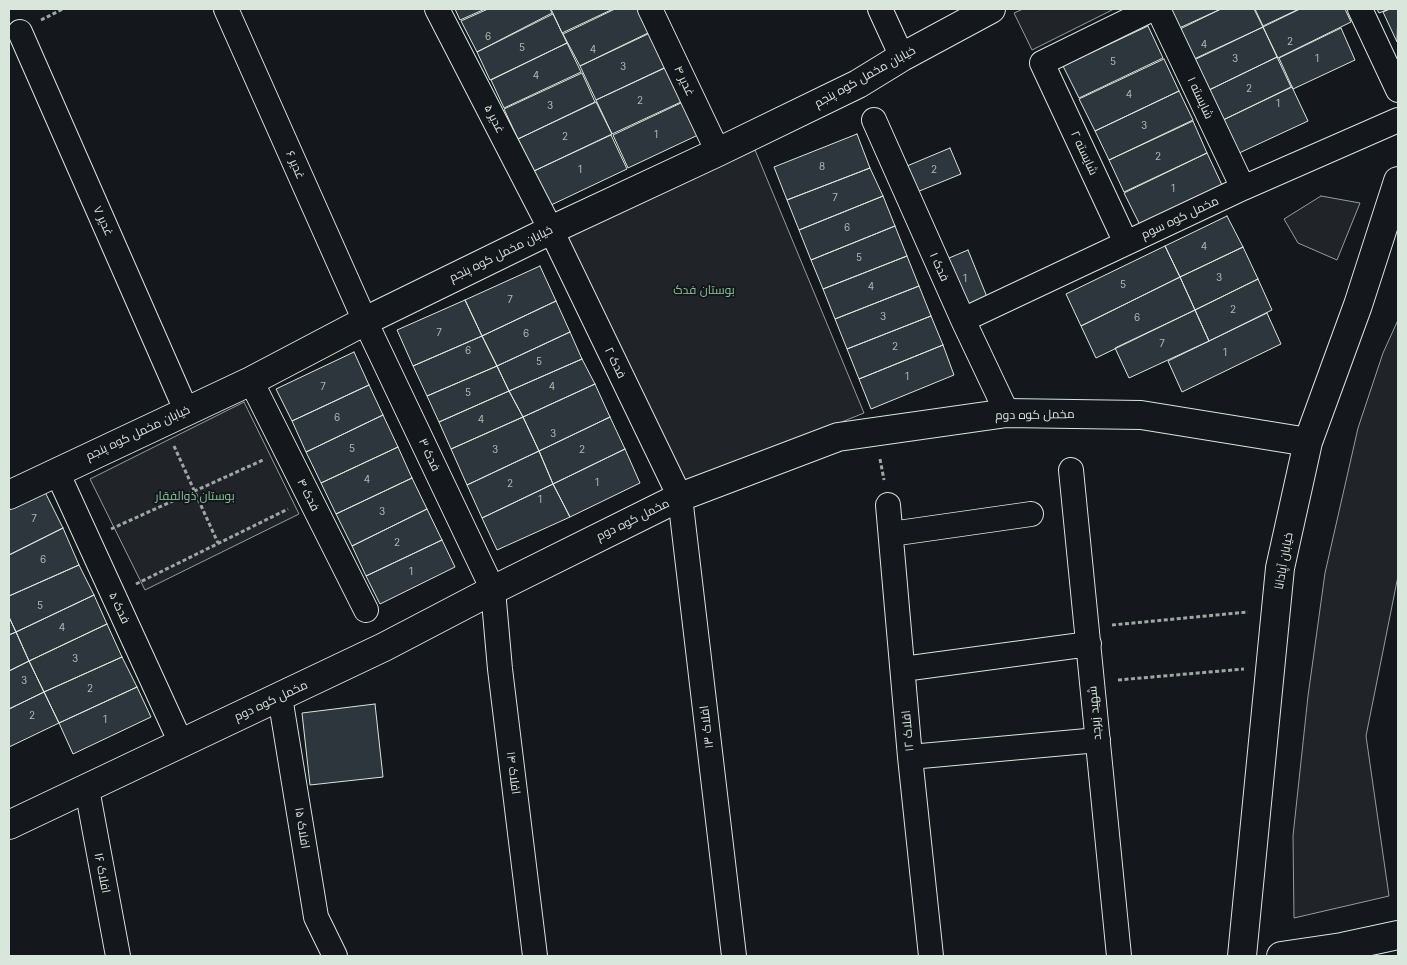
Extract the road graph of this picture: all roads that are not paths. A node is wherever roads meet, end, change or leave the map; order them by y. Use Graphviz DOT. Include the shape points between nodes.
graph roads {
  1 [pos="226,9"];
  2 [pos="437,9"];
  3 [pos="650,9"];
  4 [pos="880,9"];
  5 [pos="991,9"];
  6 [pos="1152,9"];
  7 [pos="1158,9"];
  8 [pos="1360,9"];
  9 [pos="20,32"];
  10 [pos="902,57"];
  11 [pos="1398,90"];
  12 [pos="874,120"];
  13 [pos="1398,120"];
  14 [pos="718,152"];
  15 [pos="1398,181"];
  16 [pos="1243,188"];
  17 [pos="551,230"];
  18 [pos="1126,243"];
  19 [pos="364,320"];
  20 [pos="963,320"];
  21 [pos="251,381"];
  22 [pos="1007,413"];
  23 [pos="175,416"];
  24 [pos="1308,442"];
  25 [pos="1071,470"];
  26 [pos="57,472"];
  27 [pos="9,495"];
  28 [pos="680,497"];
  29 [pos="888,505"];
  30 [pos="1031,514"];
  31 [pos="891,534"];
  32 [pos="493,590"];
  33 [pos="366,610"];
  34 [pos="1088,636"];
  35 [pos="903,669"];
  36 [pos="280,697"];
  37 [pos="1098,740"];
  38 [pos="181,743"];
  39 [pos="910,757"];
  40 [pos="87,789"];
  41 [pos="9,826"];
  42 [pos="1398,935"];
  43 [pos="118,956"];
  44 [pos="334,956"];
  45 [pos="535,956"];
  46 [pos="734,956"];
  47 [pos="931,956"];
  48 [pos="1119,956"];
  49 [pos="1242,956"];
  50 [pos="1281,956"];
  1 -- 19 [label="street, غدیر ۶"];
  2 -- 17 [label="street, غدیر ۵"];
  3 -- 14 [label="street, غدیر ۴"];
  4 -- 10 [label="street"];
  5 -- 10 [label="street, خیابان مخمل کوه پنجم"];
  6 -- 18 [label="street, شایسته ۲" via="1042,63"];
  7 -- 16 [label="street, شایسته ۱"];
  8 -- 11 [label="street"];
  9 -- 23 [label="street, غدیر ۷"];
  10 -- 14 [label="street, خیابان مخمل کوه پنجم" via="858,84"];
  12 -- 20 [label="street, فدک ۱"];
  13 -- 16 [label="street, مخمل کوه سوم"];
  14 -- 17 [label="street, خیابان مخمل کوه پنجم"];
  15 -- 24 [label="street, خیابان آپادانا" via="1358,305"];
  16 -- 18 [label="street, مخمل کوه سوم"];
  17 -- 19 [label="street, خیابان مخمل کوه پنجم"];
  17 -- 28 [label="street, فدک ۲"];
  18 -- 20 [label="street, مخمل کوه سوم"];
  19 -- 21 [label="street, خیابان مخمل کوه پنجم"];
  19 -- 32 [label="street, فدک ۳"];
  20 -- 22 [label="street, فدک ۱"];
  21 -- 23 [label="street, خیابان مخمل کوه پنجم"];
  21 -- 33 [label="street, فدک ۴"];
  22 -- 24 [label="street, مخمل کوه دوم" via="1141,415"];
  22 -- 28 [label="street, مخمل کوه دوم" via="838,437"];
  23 -- 26 [label="street, خیابان مخمل کوه پنجم"];
  24 -- 49 [label="street, خیابان آپادانا" via="1280,568"];
  25 -- 34 [label="street, شهید زبرجد"];
  26 -- 27 [label="street, خیابان مخمل کوه پنجم"];
  26 -- 38 [label="street, فدک ۵"];
  28 -- 32 [label="street, مخمل کوه دوم"];
  28 -- 46 [label="street, افلاک ۱۳"];
  29 -- 31 [label="street, افلاک ۱۲"];
  30 -- 31 [label="street"];
  31 -- 35 [label="street, افلاک ۱۲"];
  32 -- 36 [label="street, مخمل کوه دوم"];
  32 -- 45 [label="street, افلاک ۱۴"];
  34 -- 35 [label="street"];
  34 -- 37 [label="street, شهید زبرجد"];
  35 -- 39 [label="street, افلاک ۱۲"];
  36 -- 38 [label="street, مخمل کوه دوم"];
  36 -- 44 [label="street, افلاک ۱۵" via="316,917"];
  37 -- 39 [label="street"];
  37 -- 48 [label="street, شهید زبرجد"];
  38 -- 40 [label="street, مخمل کوه دوم"];
  39 -- 47 [label="street, افلاک ۱۲"];
  40 -- 41 [label="street, مخمل کوه دوم"];
  40 -- 43 [label="street, افلاک ۱۶"];
  42 -- 50 [label="street"];
}
